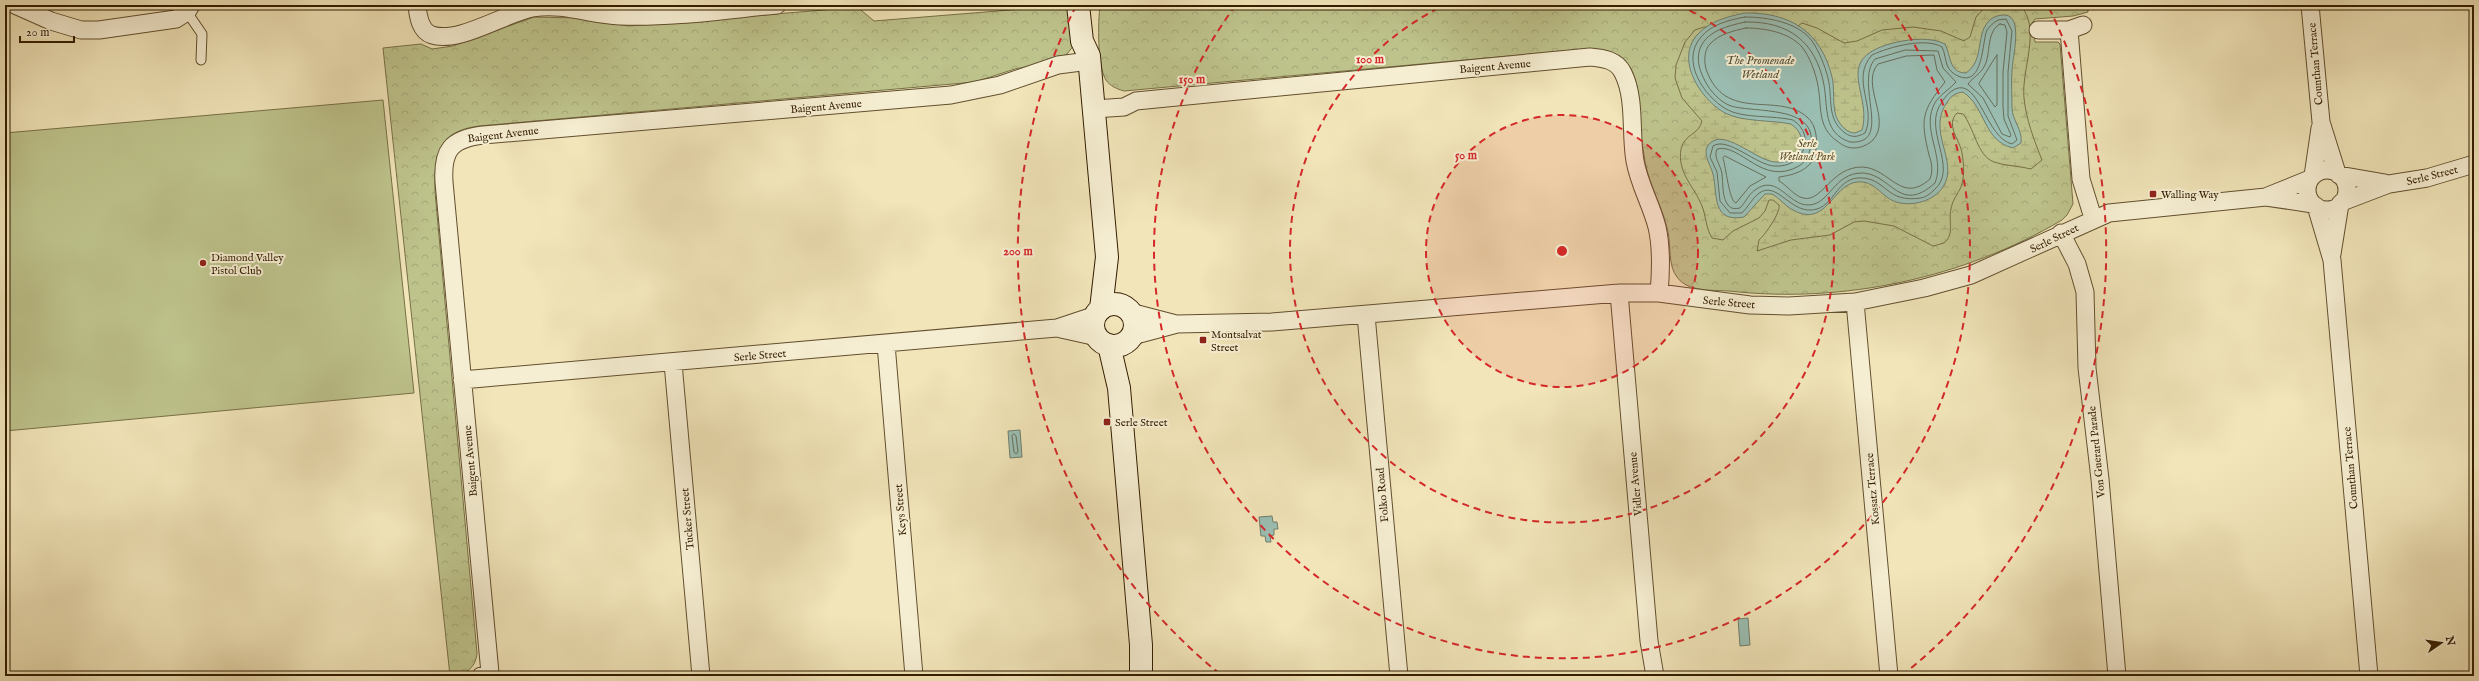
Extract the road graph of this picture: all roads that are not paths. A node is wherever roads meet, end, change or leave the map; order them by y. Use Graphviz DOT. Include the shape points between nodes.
graph roads {
  1 [pos="15,5"];
  2 [pos="417,5"];
  3 [pos="777,5"];
  4 [pos="1078,5"];
  5 [pos="1093,5"];
  6 [pos="2310,5"];
  7 [pos="189,9"];
  8 [pos="642,11"];
  9 [pos="2038,30"];
  10 [pos="1089,54"];
  11 [pos="201,60"];
  12 [pos="1093,104"];
  13 [pos="2321,122"];
  14 [pos="2474,164"];
  15 [pos="2338,174"];
  16 [pos="2311,178"];
  17 [pos="2389,184"];
  18 [pos="2266,197"];
  19 [pos="2341,203"];
  20 [pos="2314,205"];
  21 [pos="2093,218"];
  22 [pos="2061,233"];
  23 [pos="1107,257"];
  24 [pos="2332,260"];
  25 [pos="1619,292"];
  26 [pos="1659,293"];
  27 [pos="1855,302"];
  28 [pos="1128,310"];
  29 [pos="1098,312"];
  30 [pos="1366,315"];
  31 [pos="1176,324"];
  32 [pos="1057,328"];
  33 [pos="1116,340"];
  34 [pos="886,344"];
  35 [pos="673,362"];
  36 [pos="462,380"];
  37 [pos="492,674"];
  38 [pos="701,676"];
  39 [pos="914,676"];
  40 [pos="1141,676"];
  41 [pos="1398,676"];
  42 [pos="1655,676"];
  43 [pos="1889,676"];
  44 [pos="2117,676"];
  45 [pos="2369,676"];
  1 -- 7 [label="street" via="70,28 89,30 176,19"];
  2 -- 8 [label="street" via="426,32 442,37 464,33 520,11 549,6 618,16"];
  3 -- 8 [label="street"];
  4 -- 10 [label="street"];
  5 -- 10 [label="street"];
  6 -- 13 [label="street, Counthan Terrace"];
  7 -- 11 [label="lane" via="202,34"];
  9 -- 21 [label="street" via="2076,28 2082,179"];
  10 -- 12 [label="street"];
  10 -- 36 [label="street, Baigent Avenue" via="1045,72 951,95 483,135 456,142 445,156 443,167"];
  12 -- 23 [label="street"];
  12 -- 26 [label="street, Baigent Avenue" via="1121,96 1136,101 1590,57 1608,60 1620,67 1626,81 1636,165 1657,225 1660,244"];
  13 -- 15 [label="street, Counthan Terrace"];
  13 -- 16 [label="street, Counthan Terrace"];
  14 -- 17 [label="street, Serle Street" via="2427,178"];
  15 -- 16 [label="street" via="2324,170"];
  15 -- 17 [label="street, Serle Street"];
  15 -- 19 [label="street" via="2346,186"];
  16 -- 18 [label="street, Serle Street"];
  16 -- 20 [label="street" via="2307,190"];
  17 -- 19 [label="street, Serle Street"];
  18 -- 20 [label="street, Serle Street"];
  18 -- 21 [label="street, Serle Street" via="2124,210"];
  19 -- 20 [label="street" via="2328,210"];
  19 -- 24 [label="street, Counthan Terrace"];
  20 -- 24 [label="street, Counthan Terrace"];
  21 -- 22 [label="street, Serle Street"];
  22 -- 27 [label="street, Serle Street" via="1971,275 1924,288"];
  22 -- 44 [label="street, Von Guerard Parade" via="2077,264 2085,292 2087,368"];
  23 -- 28 [label="street"];
  23 -- 29 [label="street"];
  24 -- 45 [label="street, Counthan Terrace"];
  25 -- 26 [label="street, Serle Street"];
  25 -- 30 [label="street, Serle Street"];
  25 -- 42 [label="street, Vidler Avenue" via="1649,641"];
  26 -- 27 [label="street, Serle Street" via="1789,306"];
  27 -- 43 [label="street, Kossatz Terrace"];
  28 -- 29 [label="street" via="1111,304"];
  28 -- 31 [label="street, Serle Street"];
  28 -- 33 [label="street" via="1135,324"];
  29 -- 32 [label="street, Serle Street"];
  29 -- 33 [label="street" via="1094,322"];
  30 -- 31 [label="street, Serle Street" via="1230,325"];
  30 -- 41 [label="street, Folko Road"];
  31 -- 33 [label="street, Serle Street"];
  32 -- 33 [label="street, Serle Street"];
  32 -- 34 [label="street, Serle Street"];
  33 -- 40 [label="street"];
  34 -- 35 [label="street, Serle Street"];
  34 -- 39 [label="street, Keys Street"];
  35 -- 36 [label="street, Serle Street"];
  35 -- 38 [label="street, Tucker Street"];
  36 -- 37 [label="street, Baigent Avenue"];
}
